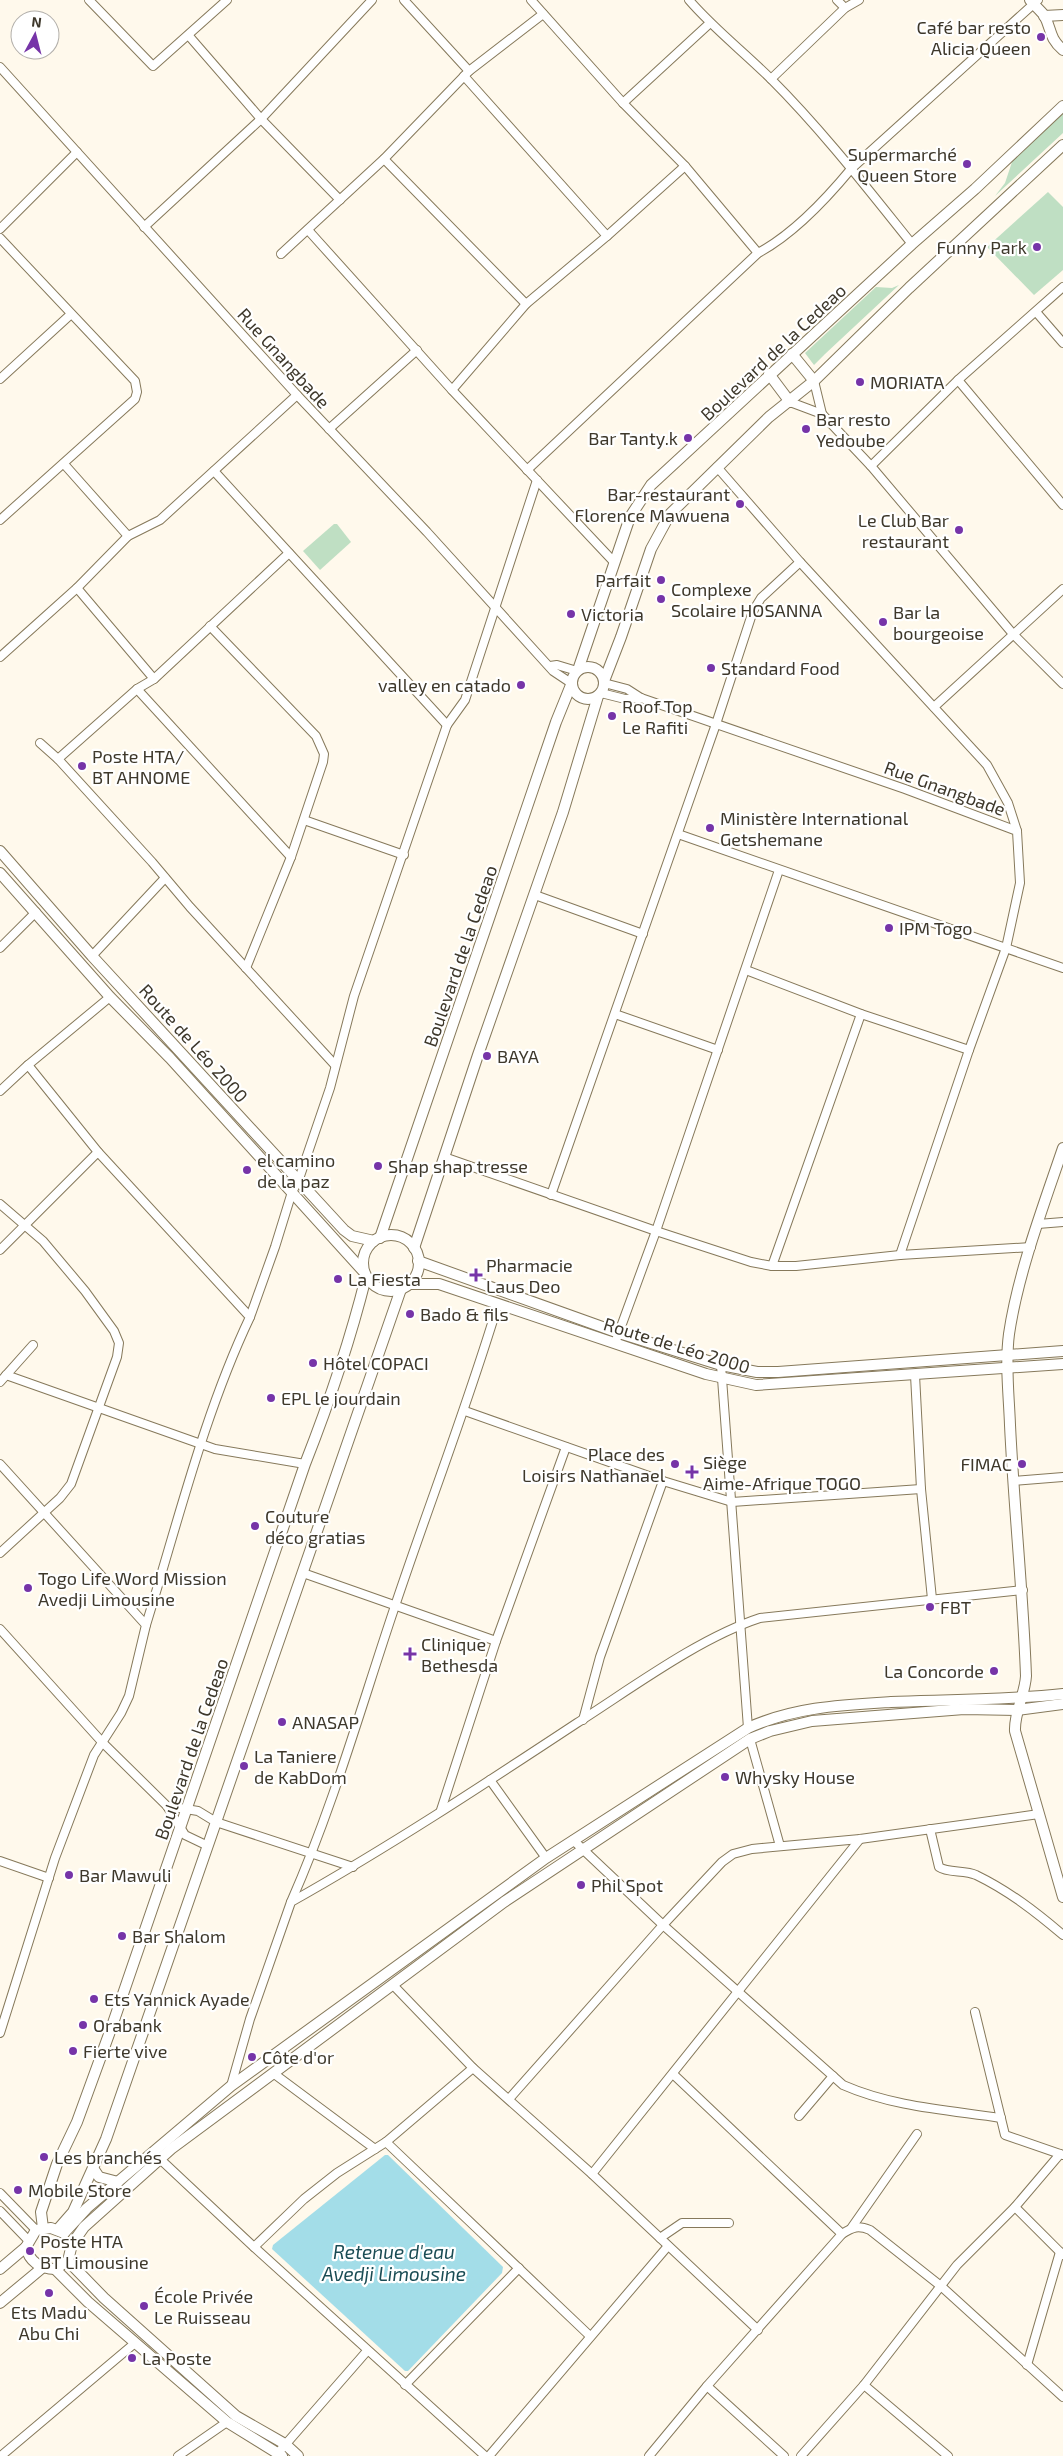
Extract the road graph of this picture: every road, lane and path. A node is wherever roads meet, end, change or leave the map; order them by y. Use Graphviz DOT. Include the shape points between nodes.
graph roads {
  1 [pos="89,0"];
  2 [pos="227,0"];
  3 [pos="372,0"];
  4 [pos="404,0"];
  5 [pos="530,0"];
  6 [pos="689,0"];
  7 [pos="837,0"];
  8 [pos="859,0"];
  9 [pos="1034,1"];
  10 [pos="845,8"];
  11 [pos="543,14"];
  12 [pos="1063,15"];
  13 [pos="1044,16"];
  14 [pos="710,23"];
  15 [pos="188,36"];
  16 [pos="1063,50"];
  17 [pos="0,67"];
  18 [pos="466,73"];
  19 [pos="771,79"];
  20 [pos="623,103"];
  21 [pos="1063,106"];
  22 [pos="261,119"];
  23 [pos="1063,146"];
  24 [pos="78,152"];
  25 [pos="384,159"];
  26 [pos="685,166"];
  27 [pos="851,168"];
  28 [pos="340,200"];
  29 [pos="144,227"];
  30 [pos="0,230"];
  31 [pos="308,230"];
  32 [pos="607,236"];
  33 [pos="0,238"];
  34 [pos="912,244"];
  35 [pos="758,253"];
  36 [pos="281,254"];
  37 [pos="1063,287"];
  38 [pos="526,304"];
  39 [pos="1036,313"];
  40 [pos="70,315"];
  41 [pos="1063,343"];
  42 [pos="417,350"];
  43 [pos="792,354"];
  44 [pos="769,374"];
  45 [pos="0,379"];
  46 [pos="958,380"];
  47 [pos="814,381"];
  48 [pos="452,390"];
  49 [pos="297,396"];
  50 [pos="790,402"];
  51 [pos="822,414"];
  52 [pos="329,429"];
  53 [pos="64,464"];
  54 [pos="871,466"];
  55 [pos="717,467"];
  56 [pos="527,470"];
  57 [pos="214,471"];
  58 [pos="537,480"];
  59 [pos="1063,506"];
  60 [pos="0,520"];
  61 [pos="128,536"];
  62 [pos="290,553"];
  63 [pos="614,562"];
  64 [pos="800,562"];
  65 [pos="77,588"];
  66 [pos="1063,589"];
  67 [pos="495,605"];
  68 [pos="210,626"];
  69 [pos="1014,634"];
  70 [pos="0,657"];
  71 [pos="550,666"];
  72 [pos="577,671"];
  73 [pos="154,679"];
  74 [pos="571,684"];
  75 [pos="1063,684"];
  76 [pos="601,688"];
  77 [pos="137,689"];
  78 [pos="934,706"];
  79 [pos="716,724"];
  80 [pos="447,725"];
  81 [pos="40,743"];
  82 [pos="58,758"];
  83 [pos="304,820"];
  84 [pos="1017,831"];
  85 [pos="678,834"];
  86 [pos="0,851"];
  87 [pos="404,855"];
  88 [pos="291,857"];
  89 [pos="779,870"];
  90 [pos="0,873"];
  91 [pos="165,878"];
  92 [pos="535,895"];
  93 [pos="36,912"];
  94 [pos="643,934"];
  95 [pos="0,948"];
  96 [pos="1006,948"];
  97 [pos="92,956"];
  98 [pos="246,968"];
  99 [pos="1063,968"];
  100 [pos="746,970"];
  101 [pos="110,997"];
  102 [pos="615,1014"];
  103 [pos="861,1014"];
  104 [pos="718,1050"];
  105 [pos="969,1050"];
  106 [pos="28,1065"];
  107 [pos="335,1065"];
  108 [pos="0,1091"];
  109 [pos="1063,1148"];
  110 [pos="98,1152"];
  111 [pos="444,1158"];
  112 [pos="299,1179"];
  113 [pos="292,1192"];
  114 [pos="551,1195"];
  115 [pos="0,1204"];
  116 [pos="1063,1222"];
  117 [pos="1038,1224"];
  118 [pos="23,1226"];
  119 [pos="656,1231"];
  120 [pos="377,1239"];
  121 [pos="1031,1247"];
  122 [pos="414,1248"];
  123 [pos="0,1250"];
  124 [pos="900,1255"];
  125 [pos="418,1261"];
  126 [pos="772,1266"];
  127 [pos="365,1274"];
  128 [pos="405,1286"];
  129 [pos="498,1304"];
  130 [pos="250,1317"];
  131 [pos="619,1333"];
  132 [pos="615,1343"];
  133 [pos="32,1346"];
  134 [pos="1063,1351"];
  135 [pos="1008,1355"];
  136 [pos="1063,1364"];
  137 [pos="721,1365"];
  138 [pos="1008,1368"];
  139 [pos="6,1375"];
  140 [pos="915,1375"];
  141 [pos="722,1379"];
  142 [pos="0,1382"];
  143 [pos="100,1407"];
  144 [pos="464,1411"];
  145 [pos="202,1444"];
  146 [pos="566,1447"];
  147 [pos="0,1464"];
  148 [pos="305,1464"];
  149 [pos="1063,1477"];
  150 [pos="663,1481"];
  151 [pos="1013,1481"];
  152 [pos="921,1490"];
  153 [pos="732,1502"];
  154 [pos="43,1514"];
  155 [pos="0,1553"];
  156 [pos="303,1573"];
  157 [pos="1023,1590"];
  158 [pos="932,1599"];
  159 [pos="394,1606"];
  160 [pos="146,1625"];
  161 [pos="740,1625"];
  162 [pos="0,1629"];
  163 [pos="496,1641"];
  164 [pos="1063,1694"];
  165 [pos="1022,1698"];
  166 [pos="1063,1704"];
  167 [pos="1017,1710"];
  168 [pos="583,1720"];
  169 [pos="748,1728"];
  170 [pos="750,1739"];
  171 [pos="102,1742"];
  172 [pos="490,1780"];
  173 [pos="167,1806"];
  174 [pos="188,1808"];
  175 [pos="442,1810"];
  176 [pos="1039,1814"];
  177 [pos="216,1822"];
  178 [pos="180,1828"];
  179 [pos="930,1829"];
  180 [pos="860,1839"];
  181 [pos="572,1840"];
  182 [pos="208,1846"];
  183 [pos="780,1846"];
  184 [pos="582,1849"];
  185 [pos="313,1854"];
  186 [pos="546,1858"];
  187 [pos="0,1861"];
  188 [pos="353,1867"];
  189 [pos="49,1878"];
  190 [pos="1063,1897"];
  191 [pos="291,1902"];
  192 [pos="663,1925"];
  193 [pos="1063,1935"];
  194 [pos="393,1985"];
  195 [pos="737,1992"];
  196 [pos="975,2012"];
  197 [pos="0,2033"];
  198 [pos="473,2068"];
  199 [pos="273,2072"];
  200 [pos="673,2074"];
  201 [pos="834,2076"];
  202 [pos="230,2086"];
  203 [pos="509,2099"];
  204 [pos="799,2116"];
  205 [pos="1001,2118"];
  206 [pos="917,2134"];
  207 [pos="386,2142"];
  208 [pos="375,2149"];
  209 [pos="1062,2155"];
  210 [pos="160,2159"];
  211 [pos="93,2168"];
  212 [pos="592,2174"];
  213 [pos="118,2182"];
  214 [pos="0,2193"];
  215 [pos="1015,2207"];
  216 [pos="0,2212"];
  217 [pos="729,2223"];
  218 [pos="852,2227"];
  219 [pos="40,2229"];
  220 [pos="61,2231"];
  221 [pos="842,2234"];
  222 [pos="660,2238"];
  223 [pos="27,2243"];
  224 [pos="72,2244"];
  225 [pos="668,2246"];
  226 [pos="254,2247"];
  227 [pos="1062,2254"];
  228 [pos="68,2261"];
  229 [pos="42,2268"];
  230 [pos="519,2268"];
  231 [pos="0,2269"];
  232 [pos="55,2269"];
  233 [pos="942,2287"];
  234 [pos="0,2303"];
  235 [pos="758,2330"];
  236 [pos="590,2336"];
  237 [pos="135,2343"];
  238 [pos="367,2351"];
  239 [pos="1027,2365"];
  240 [pos="405,2385"];
  241 [pos="864,2385"];
  242 [pos="707,2386"];
  243 [pos="1063,2397"];
  244 [pos="227,2422"];
  245 [pos="282,2451"];
  246 [pos="1,2456"];
  247 [pos="178,2456"];
  248 [pos="298,2456"];
  249 [pos="485,2456"];
  250 [pos="489,2456"];
  251 [pos="649,2456"];
  252 [pos="784,2456"];
  253 [pos="801,2456"];
  254 [pos="948,2456"];
  1 -- 15 [label="street" via="152,66"];
  2 -- 15 [label="street"];
  3 -- 22 [label="street"];
  4 -- 18 [label="street"];
  5 -- 11 [label="street"];
  6 -- 14 [label="street"];
  7 -- 10 [label="street"];
  8 -- 10 [label="street"];
  9 -- 13 [label="main road"];
  9 -- 27 [label="street"];
  10 -- 19 [label="street"];
  11 -- 18 [label="street"];
  11 -- 20 [label="street"];
  12 -- 13 [label="main road"];
  13 -- 16 [label="main road" via="1048,29"];
  14 -- 19 [label="street"];
  14 -- 20 [label="street"];
  15 -- 22 [label="street"];
  17 -- 24 [label="street, Rue Gnangbade"];
  18 -- 25 [label="street"];
  18 -- 32 [label="street"];
  19 -- 27 [label="street"];
  20 -- 26 [label="street"];
  21 -- 34 [label="main road, Boulevard de la Cedeao"];
  22 -- 28 [label="street"];
  22 -- 29 [label="street"];
  23 -- 47 [label="main road"];
  24 -- 29 [label="street, Rue Gnangbade"];
  24 -- 30 [label="street"];
  25 -- 28 [label="street"];
  25 -- 38 [label="street"];
  26 -- 32 [label="street"];
  26 -- 35 [label="street"];
  27 -- 34 [label="street"];
  27 -- 35 [label="street" via="833,190 773,245"];
  28 -- 31 [label="street"];
  29 -- 49 [label="street, Rue Gnangbade"];
  31 -- 36 [label="street"];
  31 -- 42 [label="street"];
  32 -- 38 [label="street"];
  33 -- 40 [label="street"];
  34 -- 43 [label="main road, Boulevard de la Cedeao"];
  35 -- 56 [label="street"];
  37 -- 39 [label="street"];
  38 -- 48 [label="street"];
  39 -- 41 [label="street"];
  39 -- 46 [label="street"];
  40 -- 45 [label="street"];
  40 -- 53 [label="street" via="135,382 137,392 135,399"];
  42 -- 48 [label="street"];
  42 -- 52 [label="street"];
  43 -- 44 [label="main road, Boulevard de la Cedeao"];
  43 -- 47 [label="main road"];
  44 -- 50 [label="main road"];
  44 -- 63 [label="main road, Boulevard de la Cedeao" via="643,494 630,517"];
  46 -- 54 [label="street"];
  46 -- 59 [label="street"];
  47 -- 50 [label="main road"];
  47 -- 51 [label="street"];
  48 -- 56 [label="street"];
  49 -- 52 [label="street, Rue Gnangbade"];
  49 -- 57 [label="street"];
  50 -- 51 [label="street"];
  50 -- 55 [label="main road" via="769,417"];
  51 -- 54 [label="street"];
  52 -- 67 [label="street, Rue Gnangbade"];
  53 -- 60 [label="street"];
  53 -- 61 [label="street"];
  54 -- 69 [label="street"];
  55 -- 64 [label="street"];
  55 -- 76 [label="main road" via="670,514 663,526 651,549"];
  56 -- 58 [label="street"];
  57 -- 61 [label="street" via="160,520"];
  57 -- 62 [label="street"];
  58 -- 63 [label="street"];
  58 -- 67 [label="street"];
  61 -- 65 [label="street"];
  62 -- 68 [label="street"];
  62 -- 80 [label="street"];
  63 -- 72 [label="main road, Boulevard de la Cedeao"];
  64 -- 78 [label="street"];
  64 -- 79 [label="street" via="756,604"];
  65 -- 70 [label="street"];
  65 -- 73 [label="street"];
  66 -- 69 [label="street"];
  67 -- 71 [label="street, Rue Gnangbade"];
  67 -- 80 [label="street" via="465,700"];
  68 -- 73 [label="street"];
  68 -- 83 [label="street" via="319,741 324,762"];
  69 -- 75 [label="street"];
  69 -- 78 [label="street"];
  71 -- 72 [label="street"];
  71 -- 74 [label="street, Rue Gnangbade"];
  72 -- 74 [label="main road"];
  72 -- 76 [label="main road" via="594,668 599,672"];
  73 -- 77 [label="street"];
  74 -- 76 [label="main road" via="573,690 587,700"];
  74 -- 120 [label="main road, Boulevard de la Cedeao"];
  76 -- 79 [label="street, Rue Gnangbade" via="625,699 641,698"];
  76 -- 92 [label="main road"];
  77 -- 82 [label="street"];
  77 -- 88 [label="street"];
  78 -- 84 [label="street" via="987,765 1008,803"];
  79 -- 84 [label="street, Rue Gnangbade"];
  79 -- 85 [label="street"];
  80 -- 87 [label="street"];
  81 -- 82 [label="street"];
  82 -- 91 [label="street"];
  83 -- 87 [label="street"];
  83 -- 88 [label="street"];
  84 -- 96 [label="street, Rue Gnangbade" via="1020,883"];
  85 -- 89 [label="street"];
  85 -- 94 [label="street"];
  86 -- 97 [label="main road, Route de Léo 2000"];
  87 -- 107 [label="street" via="357,988"];
  88 -- 98 [label="street"];
  89 -- 96 [label="street"];
  89 -- 100 [label="street"];
  90 -- 93 [label="main road, Route de Léo 2000"];
  91 -- 97 [label="street"];
  91 -- 98 [label="street"];
  92 -- 94 [label="street"];
  92 -- 111 [label="main road"];
  93 -- 95 [label="street"];
  93 -- 101 [label="main road, Route de Léo 2000"];
  94 -- 102 [label="street"];
  96 -- 99 [label="street"];
  96 -- 105 [label="street, Rue Gnangbade"];
  97 -- 112 [label="main road, Route de Léo 2000"];
  98 -- 107 [label="street"];
  100 -- 103 [label="street"];
  100 -- 104 [label="street"];
  101 -- 106 [label="street"];
  101 -- 113 [label="main road, Route de Léo 2000"];
  102 -- 104 [label="street"];
  102 -- 114 [label="street"];
  103 -- 105 [label="street"];
  103 -- 126 [label="street"];
  104 -- 119 [label="street"];
  105 -- 124 [label="street, Rue Gnangbade"];
  106 -- 108 [label="street"];
  106 -- 110 [label="street"];
  107 -- 112 [label="street"];
  109 -- 117 [label="main road"];
  110 -- 118 [label="street"];
  110 -- 130 [label="street"];
  111 -- 114 [label="street"];
  111 -- 122 [label="main road"];
  112 -- 113 [label="street"];
  112 -- 120 [label="main road, Route de Léo 2000" via="344,1230 352,1236"];
  113 -- 127 [label="main road, Route de Léo 2000"];
  113 -- 130 [label="street"];
  114 -- 119 [label="street"];
  115 -- 118 [label="street"];
  116 -- 117 [label="street"];
  117 -- 121 [label="main road"];
  118 -- 123 [label="street"];
  118 -- 143 [label="street" via="43,1241 114,1331 119,1343 117,1357"];
  119 -- 126 [label="street"];
  119 -- 131 [label="street"];
  120 -- 122 [label="main road" via="399,1237"];
  120 -- 127 [label="main road" via="364,1255"];
  121 -- 124 [label="street"];
  121 -- 135 [label="main road" via="1012,1317"];
  122 -- 125 [label="main road"];
  124 -- 126 [label="street"];
  125 -- 128 [label="main road" via="415,1277"];
  125 -- 131 [label="main road, Route de Léo 2000"];
  127 -- 128 [label="main road" via="371,1283 386,1290"];
  127 -- 148 [label="main road, Boulevard de la Cedeao" via="349,1341"];
  128 -- 129 [label="main road, Route de Léo 2000" via="439,1284"];
  128 -- 156 [label="main road"];
  129 -- 132 [label="main road, Route de Léo 2000"];
  129 -- 144 [label="street"];
  130 -- 145 [label="street" via="235,1348"];
  131 -- 132 [label="street"];
  131 -- 137 [label="main road, Route de Léo 2000"];
  132 -- 141 [label="main road, Route de Léo 2000"];
  133 -- 139 [label="street"];
  134 -- 135 [label="main road, Route de Léo 2000"];
  135 -- 137 [label="main road, Route de Léo 2000" via="778,1372 757,1372"];
  135 -- 138 [label="main road"];
  136 -- 138 [label="main road, Route de Léo 2000"];
  137 -- 141 [label="street"];
  138 -- 140 [label="main road, Route de Léo 2000"];
  138 -- 151 [label="main road"];
  139 -- 142 [label="street"];
  139 -- 143 [label="street"];
  140 -- 141 [label="main road, Route de Léo 2000" via="778,1385"];
  140 -- 152 [label="street"];
  141 -- 153 [label="street"];
  143 -- 145 [label="street"];
  143 -- 154 [label="street" via="71,1484"];
  144 -- 146 [label="street"];
  144 -- 159 [label="street"];
  145 -- 148 [label="street" via="230,1452"];
  145 -- 160 [label="street"];
  146 -- 150 [label="street"];
  146 -- 163 [label="street"];
  147 -- 154 [label="street"];
  148 -- 174 [label="main road, Boulevard de la Cedeao"];
  149 -- 151 [label="street"];
  150 -- 153 [label="street"];
  150 -- 168 [label="street" via="600,1657"];
  151 -- 157 [label="main road"];
  152 -- 153 [label="street"];
  152 -- 158 [label="street"];
  153 -- 161 [label="street"];
  154 -- 155 [label="street"];
  154 -- 160 [label="street"];
  156 -- 159 [label="street"];
  156 -- 177 [label="main road"];
  157 -- 158 [label="street"];
  157 -- 165 [label="main road" via="1026,1676"];
  158 -- 161 [label="street" via="760,1618"];
  159 -- 163 [label="street"];
  159 -- 185 [label="street"];
  160 -- 171 [label="street" via="129,1696"];
  161 -- 168 [label="street" via="682,1656"];
  161 -- 169 [label="street"];
  162 -- 171 [label="street"];
  163 -- 175 [label="street"];
  164 -- 165 [label="main road"];
  165 -- 167 [label="main road"];
  165 -- 169 [label="main road" via="817,1707 768,1719"];
  166 -- 167 [label="main road"];
  167 -- 170 [label="main road" via="964,1709 812,1721"];
  167 -- 176 [label="main road" via="1015,1731"];
  168 -- 172 [label="street"];
  169 -- 181 [label="main road"];
  170 -- 183 [label="street"];
  170 -- 184 [label="main road"];
  171 -- 173 [label="street"];
  171 -- 189 [label="street" via="94,1755"];
  172 -- 175 [label="street"];
  172 -- 186 [label="street"];
  173 -- 174 [label="street"];
  173 -- 178 [label="street"];
  174 -- 177 [label="street" via="208,1815"];
  174 -- 178 [label="main road, Boulevard de la Cedeao"];
  175 -- 188 [label="street"];
  176 -- 179 [label="street"];
  176 -- 190 [label="main road"];
  177 -- 182 [label="main road"];
  177 -- 185 [label="street"];
  178 -- 182 [label="street" via="192,1840"];
  178 -- 219 [label="main road, Boulevard de la Cedeao" via="77,2122 57,2164 41,2212"];
  179 -- 180 [label="street"];
  179 -- 193 [label="street" via="939,1867 974,1874 1004,1890"];
  180 -- 183 [label="street"];
  180 -- 195 [label="street"];
  181 -- 184 [label="street"];
  181 -- 186 [label="main road"];
  182 -- 211 [label="main road"];
  183 -- 192 [label="street" via="733,1854"];
  184 -- 192 [label="street"];
  184 -- 194 [label="main road" via="504,1902"];
  185 -- 188 [label="street"];
  185 -- 191 [label="street"];
  186 -- 202 [label="main road"];
  187 -- 189 [label="street"];
  188 -- 191 [label="street"];
  189 -- 197 [label="street"];
  191 -- 202 [label="street"];
  192 -- 195 [label="street"];
  192 -- 203 [label="street"];
  194 -- 198 [label="street"];
  194 -- 199 [label="main road"];
  195 -- 200 [label="street"];
  195 -- 201 [label="street"];
  196 -- 205 [label="street"];
  198 -- 203 [label="street"];
  198 -- 207 [label="street"];
  199 -- 208 [label="street"];
  199 -- 210 [label="main road"];
  200 -- 212 [label="street"];
  200 -- 221 [label="street"];
  201 -- 204 [label="street"];
  201 -- 205 [label="street" via="844,2085 885,2100"];
  202 -- 213 [label="main road"];
  203 -- 212 [label="street"];
  205 -- 209 [label="street" via="1005,2135"];
  206 -- 218 [label="street"];
  207 -- 208 [label="street"];
  207 -- 230 [label="street"];
  208 -- 226 [label="street" via="304,2199"];
  209 -- 215 [label="street"];
  210 -- 224 [label="main road" via="84,2227"];
  210 -- 226 [label="street"];
  211 -- 213 [label="main road" via="99,2178"];
  211 -- 220 [label="main road"];
  212 -- 222 [label="street"];
  213 -- 220 [label="main road"];
  214 -- 219 [label="street"];
  215 -- 227 [label="street"];
  215 -- 233 [label="street" via="957,2265"];
  216 -- 223 [label="street"];
  217 -- 222 [label="street" via="682,2223"];
  218 -- 221 [label="street"];
  218 -- 233 [label="street" via="870,2230"];
  219 -- 220 [label="main road"];
  219 -- 223 [label="main road"];
  220 -- 224 [label="main road"];
  221 -- 235 [label="street"];
  222 -- 225 [label="street"];
  223 -- 229 [label="main road" via="28,2255"];
  223 -- 231 [label="main road"];
  224 -- 228 [label="main road"];
  225 -- 235 [label="street"];
  225 -- 236 [label="street"];
  226 -- 238 [label="street"];
  227 -- 239 [label="street"];
  228 -- 232 [label="main road"];
  228 -- 245 [label="main road" via="236,2416"];
  229 -- 232 [label="main road"];
  229 -- 234 [label="main road"];
  230 -- 236 [label="street"];
  230 -- 240 [label="street"];
  232 -- 237 [label="main road"];
  233 -- 239 [label="street"];
  233 -- 241 [label="street"];
  235 -- 242 [label="street"];
  236 -- 250 [label="street"];
  237 -- 244 [label="main road"];
  237 -- 246 [label="street"];
  238 -- 240 [label="street"];
  238 -- 245 [label="street"];
  239 -- 243 [label="street"];
  240 -- 249 [label="street"];
  241 -- 253 [label="street"];
  241 -- 254 [label="street"];
  242 -- 251 [label="street"];
  242 -- 252 [label="street"];
  244 -- 245 [label="main road"];
  244 -- 247 [label="street"];
  245 -- 248 [label="main road"];
}
